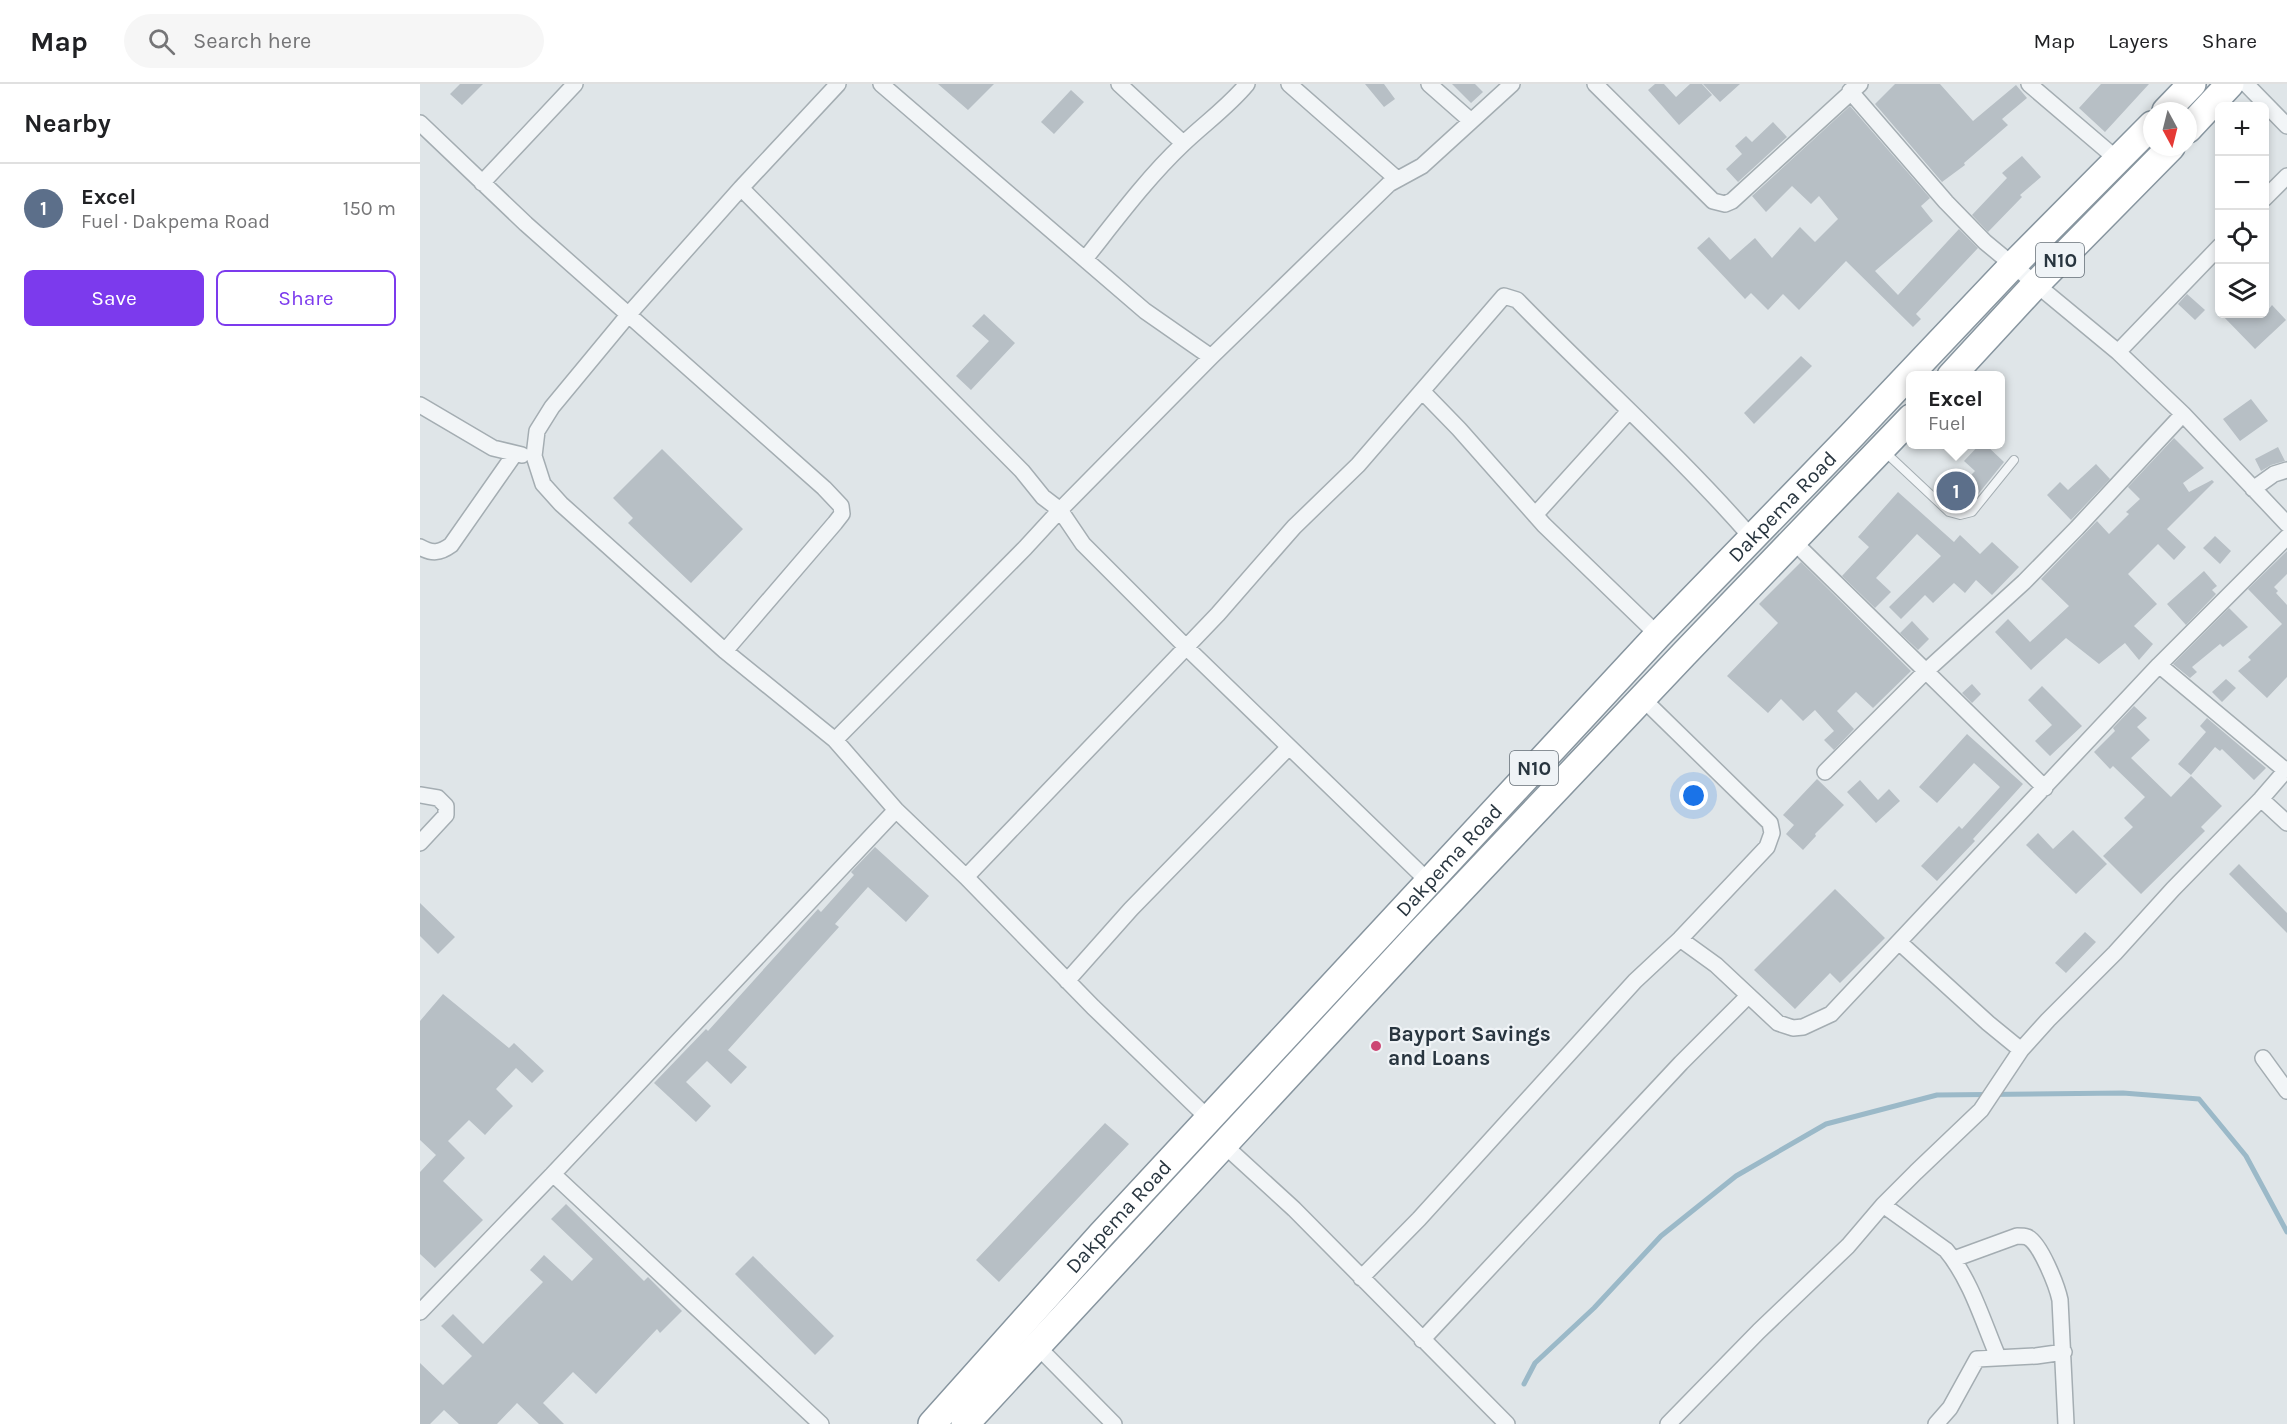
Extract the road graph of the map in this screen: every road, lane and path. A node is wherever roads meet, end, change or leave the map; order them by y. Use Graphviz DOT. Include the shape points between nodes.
graph roads {
  1 [pos="575,84"];
  2 [pos="837,84"];
  3 [pos="880,84"];
  4 [pos="1119,84"];
  5 [pos="1247,84"];
  6 [pos="1289,84"];
  7 [pos="1429,84"];
  8 [pos="1512,84"];
  9 [pos="1595,84"];
  10 [pos="2029,84"];
  11 [pos="2192,84"];
  12 [pos="2230,84"];
  13 [pos="2246,84"];
  14 [pos="1855,88"];
  15 [pos="2175,102"];
  16 [pos="2197,119"];
  17 [pos="1471,121"];
  18 [pos="420,123"];
  19 [pos="2287,126"];
  20 [pos="2143,134"];
  21 [pos="1184,143"];
  22 [pos="2162,156"];
  23 [pos="2118,160"];
  24 [pos="2287,176"];
  25 [pos="1397,179"];
  26 [pos="482,183"];
  27 [pos="741,188"];
  28 [pos="2269,195"];
  29 [pos="2215,251"];
  30 [pos="1085,259"];
  31 [pos="2013,265"];
  32 [pos="2036,284"];
  33 [pos="629,314"];
  34 [pos="2118,352"];
  35 [pos="1211,357"];
  36 [pos="1912,371"];
  37 [pos="1955,371"];
  38 [pos="1906,377"];
  39 [pos="1423,392"];
  40 [pos="420,405"];
  41 [pos="1629,411"];
  42 [pos="2183,414"];
  43 [pos="1906,424"];
  44 [pos="1882,450"];
  45 [pos="514,455"];
  46 [pos="534,456"];
  47 [pos="2014,460"];
  48 [pos="2287,470"];
  49 [pos="2253,489"];
  50 [pos="1060,510"];
  51 [pos="1535,515"];
  52 [pos="2287,524"];
  53 [pos="2287,537"];
  54 [pos="1752,538"];
  55 [pos="1793,541"];
  56 [pos="420,547"];
  57 [pos="1658,635"];
  58 [pos="1185,646"];
  59 [pos="725,651"];
  60 [pos="2159,665"];
  61 [pos="1925,672"];
  62 [pos="1642,698"];
  63 [pos="835,740"];
  64 [pos="1289,747"];
  65 [pos="2286,770"];
  66 [pos="1825,772"];
  67 [pos="2045,788"];
  68 [pos="420,795"];
  69 [pos="2261,799"];
  70 [pos="896,810"];
  71 [pos="2287,823"];
  72 [pos="420,843"];
  73 [pos="966,877"];
  74 [pos="1429,882"];
  75 [pos="1680,939"];
  76 [pos="1899,942"];
  77 [pos="1067,981"];
  78 [pos="1748,996"];
  79 [pos="2021,1050"];
  80 [pos="2263,1058"];
  81 [pos="2287,1091"];
  82 [pos="1209,1119"];
  83 [pos="1224,1144"];
  84 [pos="553,1174"];
  85 [pos="1883,1205"];
  86 [pos="1954,1259"];
  87 [pos="1361,1278"];
  88 [pos="420,1289"];
  89 [pos="425,1307"];
  90 [pos="1422,1340"];
  91 [pos="1037,1346"];
  92 [pos="2064,1352"];
  93 [pos="1998,1358"];
  94 [pos="821,1424"];
  95 [pos="932,1424"];
  96 [pos="965,1424"];
  97 [pos="1114,1424"];
  98 [pos="1508,1424"];
  99 [pos="1668,1424"];
  100 [pos="1936,1424"];
  101 [pos="2066,1424"];
  1 -- 26 [label="street"];
  2 -- 27 [label="street"];
  3 -- 30 [label="street"];
  4 -- 21 [label="street"];
  5 -- 21 [label="street"];
  6 -- 25 [label="street"];
  7 -- 17 [label="street"];
  8 -- 17 [label="street"];
  9 -- 14 [label="street" via="1713,201 1725,204"];
  10 -- 23 [label="street"];
  11 -- 15 [label="highway"];
  12 -- 16 [label="highway"];
  13 -- 19 [label="street"];
  14 -- 31 [label="street" via="1946,202"];
  17 -- 25 [label="street" via="1422,166"];
  18 -- 26 [label="street"];
  20 -- 23 [label="highway, Dakpema Road / N10"];
  21 -- 30 [label="street"];
  22 -- 32 [label="highway, N10"];
  23 -- 31 [label="highway, Dakpema Road / N10"];
  24 -- 28 [label="street"];
  25 -- 35 [label="street"];
  26 -- 33 [label="street"];
  27 -- 33 [label="street"];
  27 -- 50 [label="street"];
  29 -- 34 [label="street"];
  30 -- 35 [label="street" via="1145,311"];
  31 -- 32 [label="street"];
  31 -- 36 [label="highway, Dakpema Road / N10"];
  32 -- 34 [label="street"];
  32 -- 37 [label="highway, N10"];
  33 -- 46 [label="street" via="552,407 537,431"];
  33 -- 59 [label="street" via="841,506 842,514 835,523"];
  34 -- 42 [label="street"];
  35 -- 50 [label="street"];
  38 -- 54 [label="highway, Dakpema Road / N10"];
  39 -- 41 [label="street" via="1504,296 1517,300"];
  39 -- 51 [label="street"];
  39 -- 58 [label="street"];
  40 -- 45 [label="street" via="493,448"];
  41 -- 51 [label="street"];
  41 -- 54 [label="street" via="1710,489"];
  42 -- 49 [label="street"];
  42 -- 61 [label="street" via="2024,582"];
  43 -- 44 [label="highway, Dakpema Road / N10"];
  44 -- 47 [label="lane" via="1949,512 1960,516 1972,512"];
  44 -- 55 [label="highway, Dakpema Road / N10"];
  45 -- 46 [label="street"];
  45 -- 56 [label="street" via="452,545 436,552"];
  46 -- 59 [label="street" via="543,484 561,504"];
  48 -- 49 [label="street"];
  49 -- 52 [label="street"];
  50 -- 58 [label="street" via="1083,544"];
  50 -- 63 [label="street"];
  51 -- 57 [label="street"];
  53 -- 60 [label="street"];
  54 -- 57 [label="highway, Dakpema Road / N10"];
  55 -- 61 [label="street"];
  55 -- 62 [label="highway, Dakpema Road / N10"];
  57 -- 74 [label="highway, Dakpema Road / N10"];
  58 -- 64 [label="street"];
  58 -- 73 [label="street"];
  59 -- 63 [label="street"];
  60 -- 65 [label="street"];
  60 -- 67 [label="street"];
  61 -- 66 [label="street"];
  61 -- 67 [label="street"];
  62 -- 75 [label="street" via="1770,823 1772,833 1767,847"];
  62 -- 83 [label="highway, Dakpema Road / N10"];
  63 -- 70 [label="street"];
  64 -- 74 [label="street"];
  64 -- 77 [label="street" via="1138,901"];
  65 -- 69 [label="street"];
  67 -- 76 [label="street"];
  68 -- 72 [label="street" via="438,798 446,806 446,815"];
  69 -- 71 [label="street"];
  69 -- 79 [label="street"];
  70 -- 73 [label="street"];
  70 -- 84 [label="street"];
  73 -- 77 [label="street"];
  74 -- 82 [label="highway, Dakpema Road / N10"];
  75 -- 78 [label="street" via="1716,965"];
  75 -- 87 [label="street" via="1635,981"];
  76 -- 78 [label="street" via="1831,1014 1811,1024 1793,1028 1779,1023"];
  76 -- 79 [label="street"];
  77 -- 82 [label="street"];
  78 -- 90 [label="street"];
  79 -- 85 [label="street" via="1981,1110"];
  80 -- 81 [label="street"];
  82 -- 95 [label="highway, Dakpema Road / N10"];
  83 -- 87 [label="street"];
  83 -- 91 [label="highway, Dakpema Road / N10"];
  84 -- 89 [label="street"];
  84 -- 94 [label="street"];
  85 -- 86 [label="street"];
  85 -- 99 [label="street" via="1848,1246"];
  86 -- 92 [label="street" via="2017,1236 2034,1242 2056,1284"];
  86 -- 93 [label="street"];
  87 -- 90 [label="street"];
  88 -- 89 [label="street"];
  90 -- 98 [label="street"];
  91 -- 96 [label="highway, Dakpema Road / N10"];
  91 -- 97 [label="street"];
  92 -- 93 [label="street"];
  92 -- 101 [label="street"];
  93 -- 100 [label="street" via="1975,1362 1950,1408"];
}
